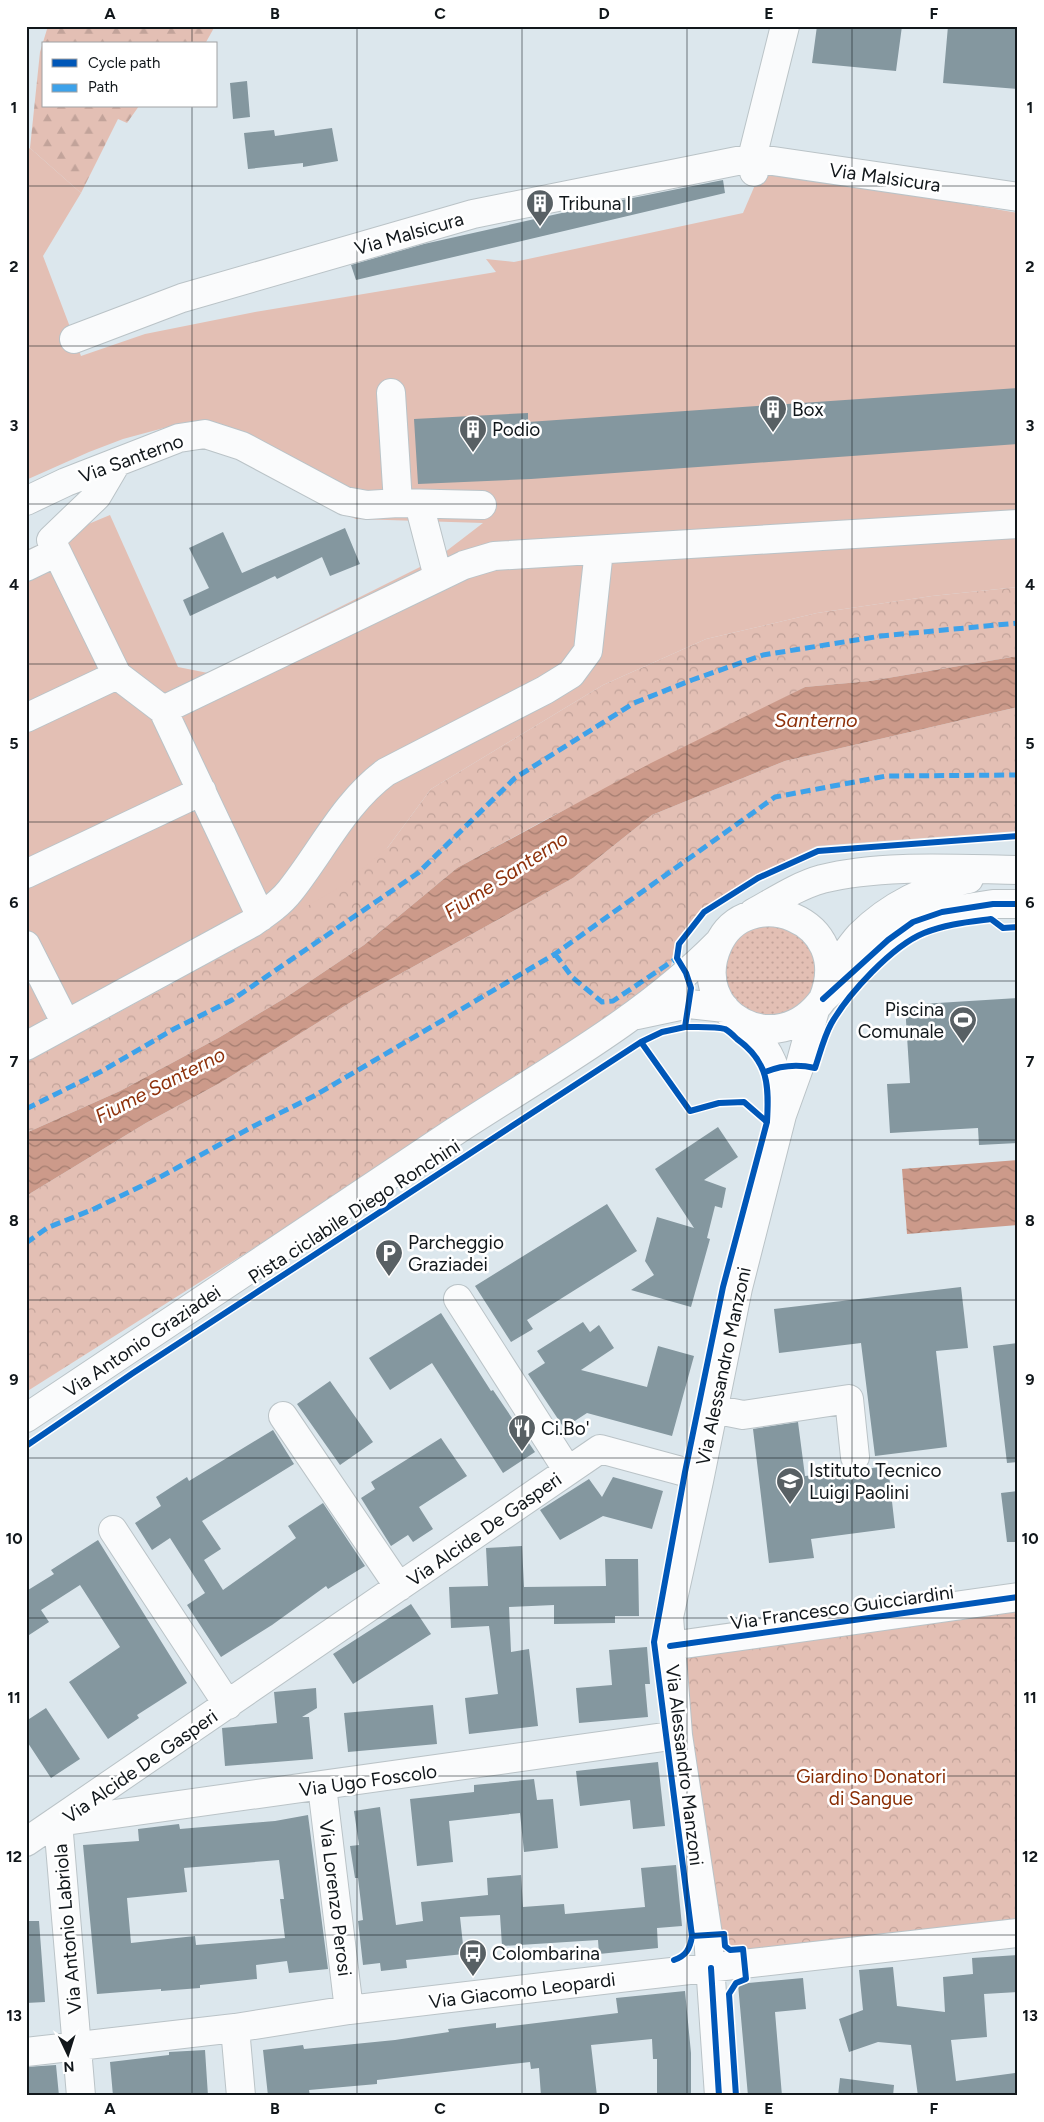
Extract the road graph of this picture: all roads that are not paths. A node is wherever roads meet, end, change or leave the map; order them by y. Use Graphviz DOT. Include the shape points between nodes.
graph roads {
  1 [pos="786,26"];
  2 [pos="753,165"];
  3 [pos="1018,197"];
  4 [pos="74,339"];
  5 [pos="391,393"];
  6 [pos="117,462"];
  7 [pos="26,501"];
  8 [pos="408,503"];
  9 [pos="482,505"];
  10 [pos="1018,524"];
  11 [pos="600,550"];
  12 [pos="58,552"];
  13 [pos="26,567"];
  14 [pos="438,577"];
  15 [pos="117,675"];
  16 [pos="164,710"];
  17 [pos="26,718"];
  18 [pos="202,791"];
  19 [pos="26,874"];
  20 [pos="1018,904"];
  21 [pos="261,917"];
  22 [pos="740,921"];
  23 [pos="718,944"];
  24 [pos="26,945"];
  25 [pos="823,995"];
  26 [pos="733,1015"];
  27 [pos="633,1016"];
  28 [pos="66,1024"];
  29 [pos="26,1046"];
  30 [pos="782,1115"];
  31 [pos="458,1299"];
  32 [pos="713,1408"];
  33 [pos="284,1416"];
  34 [pos="26,1418"];
  35 [pos="855,1457"];
  36 [pos="568,1471"];
  37 [pos="699,1481"];
  38 [pos="113,1530"];
  39 [pos="399,1587"];
  40 [pos="1018,1598"];
  41 [pos="670,1646"];
  42 [pos="228,1705"];
  43 [pos="678,1735"];
  44 [pos="322,1786"];
  45 [pos="58,1822"];
  46 [pos="26,1842"];
  47 [pos="1018,1934"];
  48 [pos="711,1968"];
  49 [pos="349,2010"];
  50 [pos="235,2028"];
  51 [pos="76,2047"];
  52 [pos="26,2052"];
  53 [pos="81,2096"];
  54 [pos="241,2096"];
  55 [pos="719,2096"];
  1 -- 2 [label="street"];
  2 -- 3 [label="street, Via Malsicura"];
  2 -- 4 [label="street, Via Malsicura" via="473,214 182,298"];
  5 -- 8 [label="street"];
  6 -- 7 [label="street, Via Santerno"];
  6 -- 8 [label="street, Via Santerno" via="179,438 205,434 242,446 345,501 367,505"];
  6 -- 12 [label="street" via="97,496 51,540"];
  8 -- 9 [label="street, Via Santerno"];
  8 -- 14 [label="street"];
  10 -- 11 [label="street"];
  11 -- 14 [label="street" via="494,556"];
  11 -- 21 [label="street" via="588,651 571,674 386,772 358,797 289,892"];
  12 -- 13 [label="street"];
  12 -- 15 [label="street"];
  14 -- 16 [label="street"];
  15 -- 16 [label="street"];
  15 -- 17 [label="street"];
  16 -- 18 [label="street"];
  18 -- 19 [label="street"];
  18 -- 21 [label="street"];
  20 -- 25 [label="street" via="993,904 942,912 913,922"];
  21 -- 28 [label="street"];
  22 -- 23 [label="street"];
  22 -- 25 [label="street" via="767,912 782,913 807,925 818,935 829,961"];
  22 -- 25 [label="street" via="794,890 848,874 899,870 1018,870 966,879 924,893 888,910 859,936"];
  23 -- 26 [label="street" via="712,977 716,994"];
  23 -- 27 [label="street, Via Antonio Graziadei"];
  24 -- 28 [label="street"];
  25 -- 26 [label="street" via="803,1020 788,1027 773,1030 757,1028"];
  25 -- 30 [label="street, Via Alessandro Manzoni"];
  26 -- 27 [label="street, Via Antonio Graziadei" via="689,1004"];
  26 -- 30 [label="street, Via Alessandro Manzoni" via="759,1038 769,1055 776,1074"];
  27 -- 34 [label="street, Via Antonio Graziadei"];
  28 -- 29 [label="street"];
  30 -- 32 [label="street, Via Alessandro Manzoni" via="738,1288"];
  31 -- 36 [label="street, Via Alcide De Gasperi"];
  32 -- 35 [label="street" via="743,1415 848,1399"];
  32 -- 37 [label="street, Via Alessandro Manzoni"];
  33 -- 39 [label="street, Via Alcide De Gasperi"];
  36 -- 37 [label="street, Via Alcide De Gasperi" via="600,1449 685,1472"];
  36 -- 39 [label="street, Via Alcide De Gasperi"];
  37 -- 41 [label="street, Via Alessandro Manzoni" via="669,1617"];
  38 -- 42 [label="street, Via Alcide De Gasperi"];
  39 -- 42 [label="street, Via Alcide De Gasperi"];
  40 -- 41 [label="street, Via Francesco Guicciardini"];
  41 -- 43 [label="street, Via Alessandro Manzoni"];
  42 -- 45 [label="street, Via Alcide De Gasperi"];
  43 -- 44 [label="street, Via Ugo Foscolo"];
  43 -- 48 [label="street, Via Alessandro Manzoni"];
  44 -- 45 [label="street, Via Ugo Foscolo"];
  44 -- 49 [label="street, Via Lorenzo Perosi"];
  45 -- 46 [label="street, Via Alcide De Gasperi"];
  45 -- 51 [label="street, Via Antonio Labriola"];
  47 -- 48 [label="street, Via Giacomo Leopardi"];
  48 -- 49 [label="street, Via Giacomo Leopardi"];
  48 -- 55 [label="street, Via Alessandro Manzoni"];
  49 -- 50 [label="street, Via Giacomo Leopardi"];
  50 -- 51 [label="street, Via Giacomo Leopardi"];
  50 -- 54 [label="street"];
  51 -- 52 [label="street, Via Giacomo Leopardi"];
  51 -- 53 [label="street, Via Antonio Labriola"];
}
